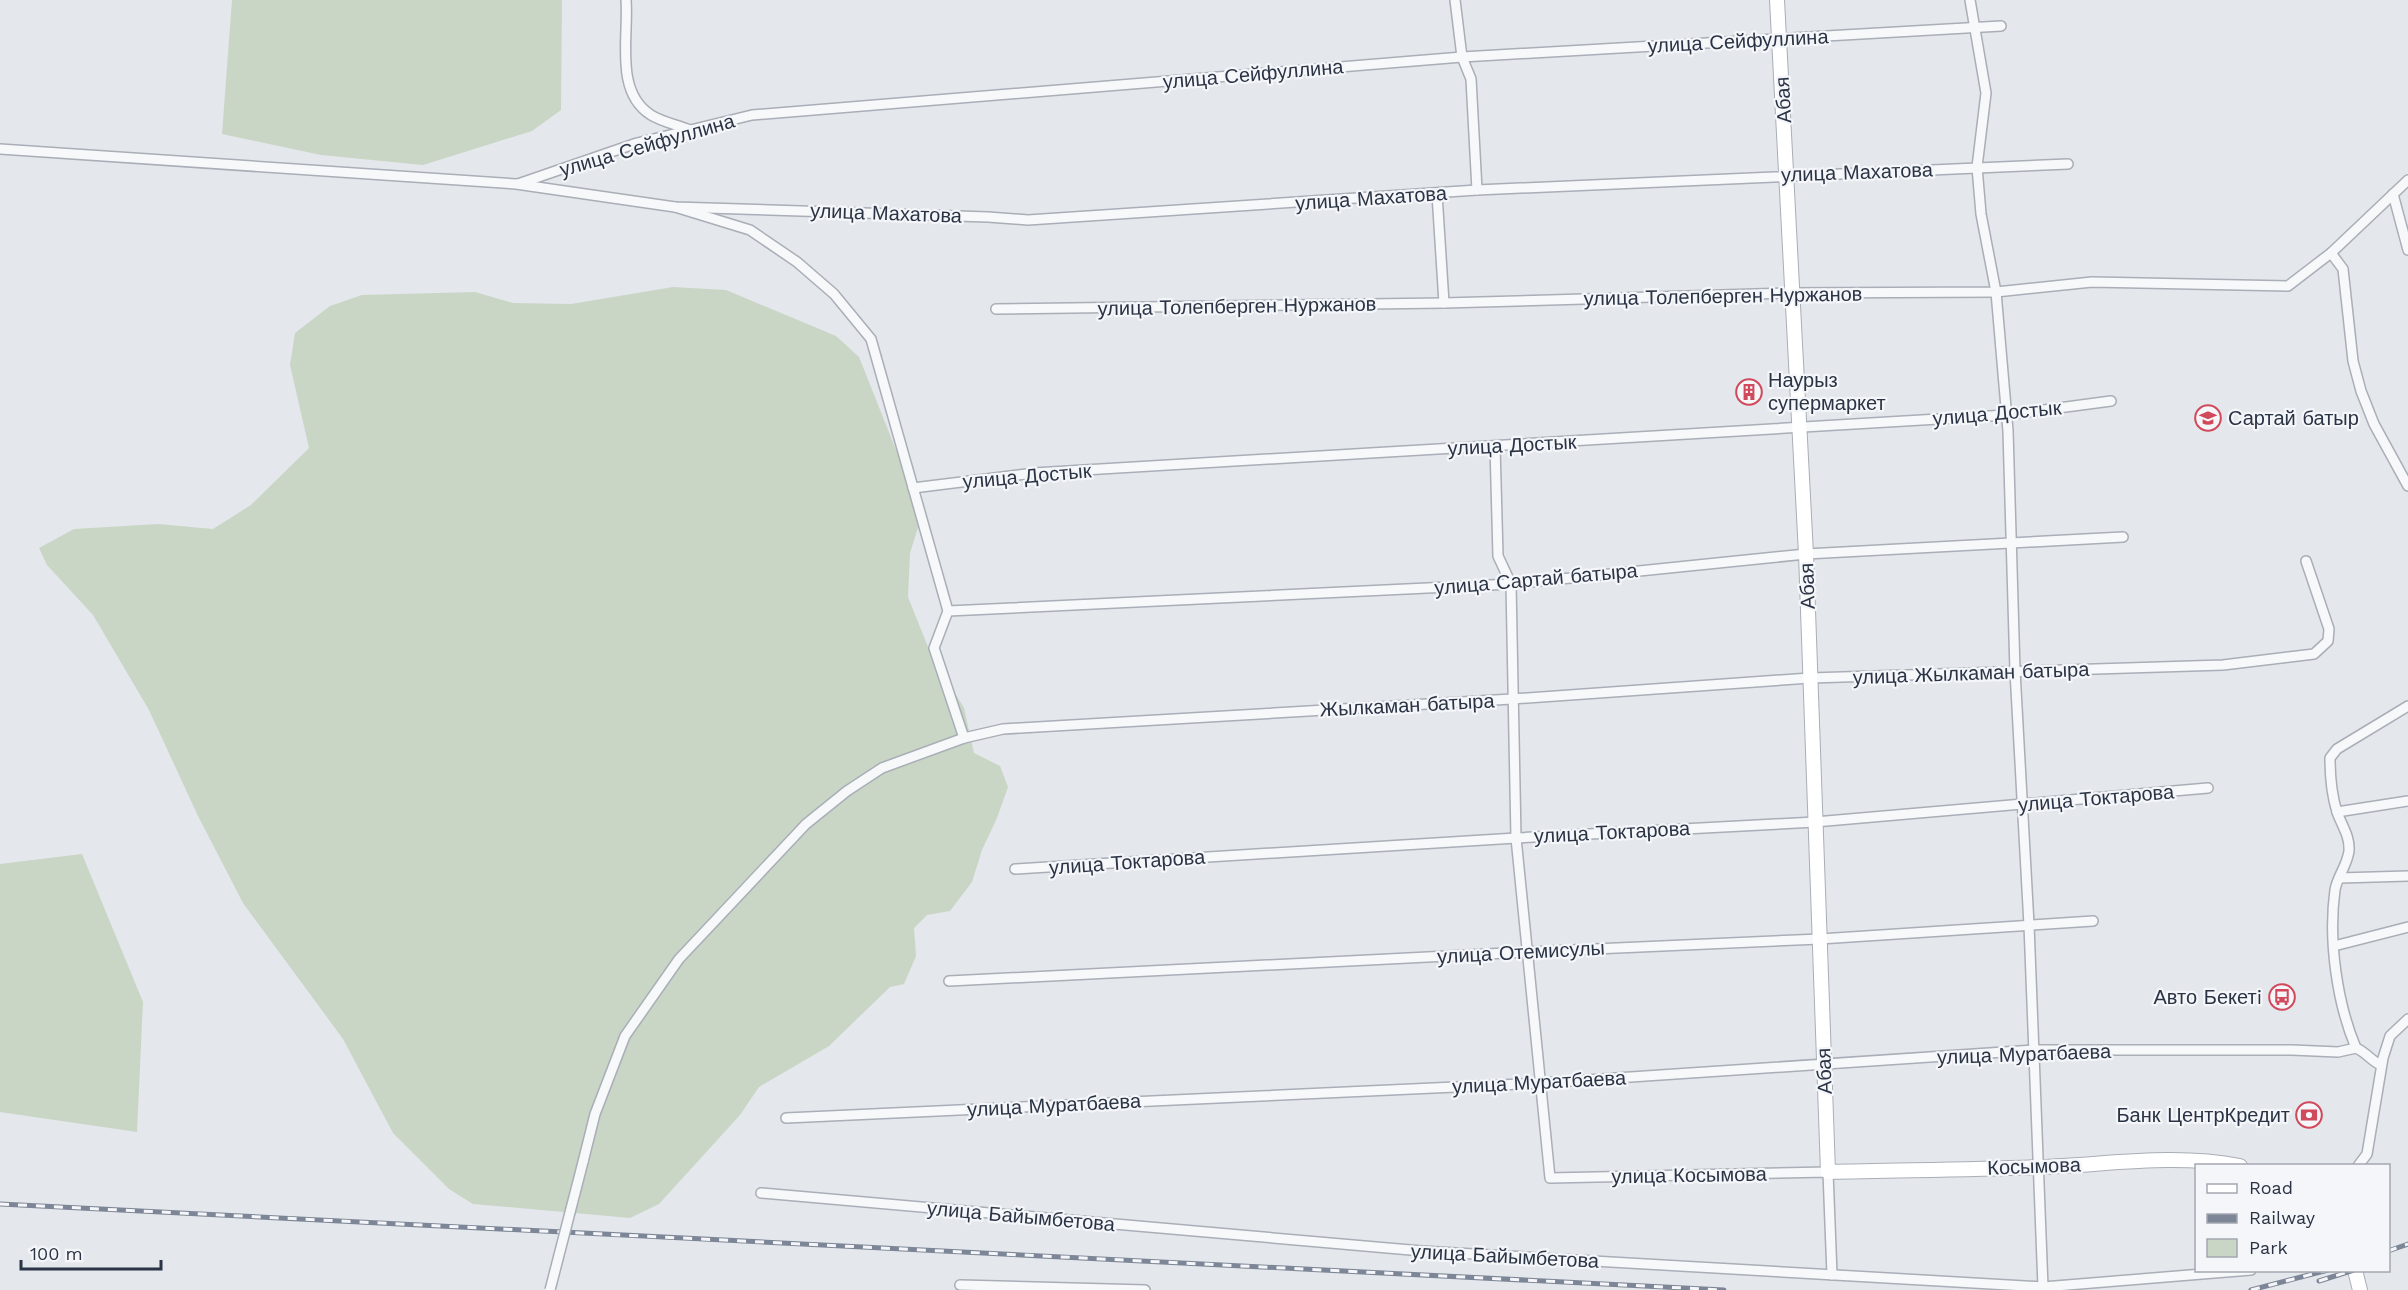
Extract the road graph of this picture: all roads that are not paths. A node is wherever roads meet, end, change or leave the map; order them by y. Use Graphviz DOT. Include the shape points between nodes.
graph roads {
  1 [pos="626,0"];
  2 [pos="1455,0"];
  3 [pos="1777,0"];
  4 [pos="1970,0"];
  5 [pos="2001,26"];
  6 [pos="1973,27"];
  7 [pos="1780,39"];
  8 [pos="1462,57"];
  9 [pos="690,130"];
  10 [pos="0,149"];
  11 [pos="2068,164"];
  12 [pos="1977,167"];
  13 [pos="1786,175"];
  14 [pos="2408,180"];
  15 [pos="516,184"];
  16 [pos="1477,190"];
  17 [pos="1437,194"];
  18 [pos="2393,194"];
  19 [pos="675,207"];
  20 [pos="2408,250"];
  21 [pos="2331,253"];
  22 [pos="1996,292"];
  23 [pos="1792,293"];
  24 [pos="1444,303"];
  25 [pos="996,309"];
  26 [pos="2111,401"];
  27 [pos="2006,415"];
  28 [pos="1800,428"];
  29 [pos="1495,446"];
  30 [pos="2408,486"];
  31 [pos="913,488"];
  32 [pos="2123,537"];
  33 [pos="2010,543"];
  34 [pos="1806,554"];
  35 [pos="2306,561"];
  36 [pos="1511,584"];
  37 [pos="948,611"];
  38 [pos="2015,671"];
  39 [pos="1810,678"];
  40 [pos="1512,699"];
  41 [pos="2408,706"];
  42 [pos="964,738"];
  43 [pos="2208,788"];
  44 [pos="2408,801"];
  45 [pos="2022,805"];
  46 [pos="2337,812"];
  47 [pos="1815,822"];
  48 [pos="1516,838"];
  49 [pos="1015,869"];
  50 [pos="2408,876"];
  51 [pos="2340,878"];
  52 [pos="2093,921"];
  53 [pos="2029,925"];
  54 [pos="2408,927"];
  55 [pos="1820,939"];
  56 [pos="2334,946"];
  57 [pos="1527,952"];
  58 [pos="949,981"];
  59 [pos="2408,1019"];
  60 [pos="2356,1048"];
  61 [pos="2034,1050"];
  62 [pos="1824,1065"];
  63 [pos="2381,1065"];
  64 [pos="1540,1083"];
  65 [pos="786,1118"];
  66 [pos="2367,1155"];
  67 [pos="2231,1164"];
  68 [pos="2360,1164"];
  69 [pos="2366,1164"];
  70 [pos="2040,1167"];
  71 [pos="1828,1172"];
  72 [pos="761,1193"];
  73 [pos="2227,1272"];
  74 [pos="2356,1272"];
  75 [pos="1832,1275"];
  76 [pos="960,1285"];
  77 [pos="2043,1287"];
  78 [pos="1054,1289"];
  79 [pos="550,1290"];
  80 [pos="1145,1290"];
  81 [pos="2360,1290"];
  1 -- 9 [label="street" via="626,70 634,99 651,115"];
  2 -- 8 [label="street"];
  3 -- 7 [label="street, Абая"];
  4 -- 6 [label="street"];
  5 -- 6 [label="street, улица Сейфуллина"];
  6 -- 7 [label="street, улица Сейфуллина"];
  6 -- 12 [label="street" via="1986,93"];
  7 -- 8 [label="street, улица Сейфуллина"];
  7 -- 13 [label="street, Абая"];
  8 -- 9 [label="street, улица Сейфуллина" via="752,115"];
  8 -- 16 [label="street" via="1471,79"];
  9 -- 15 [label="street, улица Сейфуллина" via="637,143"];
  10 -- 15 [label="street"];
  11 -- 12 [label="street, улица Махатова"];
  12 -- 13 [label="street, улица Махатова"];
  12 -- 22 [label="street" via="1981,214"];
  13 -- 16 [label="street, улица Махатова"];
  13 -- 23 [label="street, Абая"];
  14 -- 18 [label="street, улица Толепберген Нуржанов"];
  15 -- 19 [label="street"];
  16 -- 17 [label="street, улица Махатова"];
  17 -- 19 [label="street, улица Махатова" via="1028,220"];
  17 -- 24 [label="street"];
  18 -- 20 [label="street"];
  18 -- 21 [label="street, улица Толепберген Нуржанов"];
  19 -- 31 [label="street" via="750,230 834,294 871,339"];
  21 -- 22 [label="street, улица Толепберген Нуржанов" via="2288,286 2092,282"];
  21 -- 30 [label="street" via="2343,269 2353,361 2361,391"];
  22 -- 23 [label="street, улица Толепберген Нуржанов"];
  22 -- 27 [label="street"];
  23 -- 24 [label="street, улица Толепберген Нуржанов"];
  23 -- 28 [label="street, Абая"];
  24 -- 25 [label="street, улица Толепберген Нуржанов"];
  26 -- 27 [label="street, улица Достык"];
  27 -- 28 [label="street, улица Достык"];
  27 -- 33 [label="street"];
  28 -- 29 [label="street, улица Достык"];
  28 -- 34 [label="street, Абая"];
  29 -- 31 [label="street, улица Достык" via="1034,473"];
  29 -- 36 [label="street" via="1498,555"];
  31 -- 37 [label="street"];
  32 -- 33 [label="street, улица Сартай батыра"];
  33 -- 34 [label="street, улица Сартай батыра"];
  33 -- 38 [label="street"];
  34 -- 36 [label="street, улица Сартай батыра"];
  34 -- 39 [label="street, Абая"];
  35 -- 38 [label="street, улица Жылкаман батыра" via="2329,629 2328,641 2319,651 2282,660 2223,665"];
  36 -- 37 [label="street, улица Сартай батыра"];
  36 -- 40 [label="street"];
  37 -- 42 [label="street" via="934,648"];
  38 -- 39 [label="street, улица Жылкаман батыра"];
  38 -- 45 [label="street"];
  39 -- 40 [label="street, Жылкаман батыра"];
  39 -- 47 [label="street, Абая"];
  40 -- 42 [label="street, Жылкаман батыра" via="1003,729"];
  40 -- 48 [label="street"];
  41 -- 46 [label="street" via="2337,749 2330,758"];
  42 -- 79 [label="street, Жылкаман батыра, bridge" via="882,768 847,790 806,824 679,959 625,1036 599,1104"];
  43 -- 45 [label="street, улица Токтарова"];
  44 -- 46 [label="street"];
  45 -- 47 [label="street, улица Токтарова"];
  45 -- 53 [label="street"];
  46 -- 51 [label="street" via="2348,834 2349,850"];
  47 -- 48 [label="street, улица Токтарова"];
  47 -- 55 [label="street, Абая"];
  48 -- 49 [label="street, улица Токтарова"];
  48 -- 57 [label="street"];
  50 -- 51 [label="street"];
  51 -- 56 [label="street"];
  52 -- 53 [label="street, улица Отемисулы"];
  53 -- 55 [label="street, улица Отемисулы"];
  53 -- 61 [label="street"];
  54 -- 56 [label="street"];
  55 -- 57 [label="street, улица Отемисулы"];
  55 -- 62 [label="street, Абая"];
  56 -- 60 [label="street" via="2341,1008"];
  57 -- 58 [label="street, улица Отемисулы"];
  57 -- 64 [label="street"];
  59 -- 63 [label="street" via="2390,1036"];
  60 -- 61 [label="street, улица Муратбаева" via="2338,1052"];
  60 -- 63 [label="street"];
  61 -- 62 [label="street, улица Муратбаева"];
  61 -- 70 [label="street"];
  62 -- 64 [label="street, улица Муратбаева"];
  62 -- 71 [label="street, Абая"];
  63 -- 66 [label="street"];
  64 -- 65 [label="street, улица Муратбаева"];
  64 -- 71 [label="street, улица Косымова" via="1550,1178"];
  66 -- 68 [label="street"];
  66 -- 69 [label="street"];
  67 -- 70 [label="street, Косымова" via="2165,1160"];
  70 -- 71 [label="street, Косымова"];
  70 -- 77 [label="street"];
  71 -- 75 [label="street"];
  72 -- 75 [label="street, улица Байымбетова" via="1422,1251"];
  73 -- 77 [label="street, улица Байымбетова"];
  74 -- 81 [label="street"];
  75 -- 77 [label="street, улица Байымбетова"];
  76 -- 78 [label="street"];
  78 -- 80 [label="street"];
}
